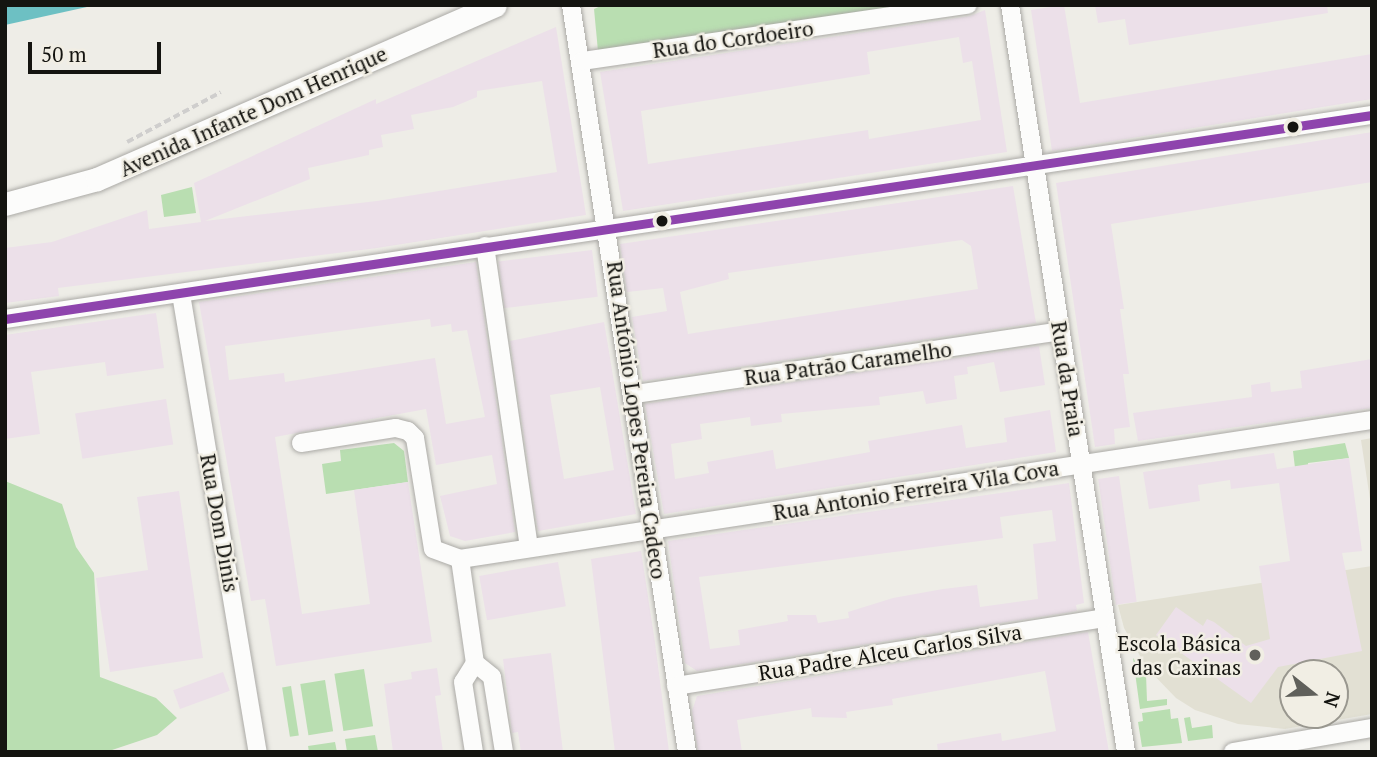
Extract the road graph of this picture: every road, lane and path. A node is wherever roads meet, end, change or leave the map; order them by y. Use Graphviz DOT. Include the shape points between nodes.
graph roads {
  1 [pos="495,5"];
  2 [pos="571,5"];
  3 [pos="968,5"];
  4 [pos="1010,5"];
  5 [pos="582,61"];
  6 [pos="221,92"];
  7 [pos="1372,115"];
  8 [pos="116,148"];
  9 [pos="1035,165"];
  10 [pos="5,204"];
  11 [pos="608,227"];
  12 [pos="485,246"];
  13 [pos="181,294"];
  14 [pos="5,319"];
  15 [pos="1060,331"];
  16 [pos="635,394"];
  17 [pos="1372,420"];
  18 [pos="301,443"];
  19 [pos="1081,464"];
  20 [pos="654,530"];
  21 [pos="529,548"];
  22 [pos="460,559"];
  23 [pos="1105,618"];
  24 [pos="475,663"];
  25 [pos="676,685"];
  26 [pos="1372,727"];
  27 [pos="258,752"];
  28 [pos="474,752"];
  29 [pos="504,752"];
  30 [pos="687,752"];
  31 [pos="1126,752"];
  32 [pos="1233,752"];
  1 -- 10 [label="main road, Avenida Infante Dom Henrique" via="97,178"];
  2 -- 5 [label="street, Rua António Lopes Pereira Cadeco"];
  3 -- 5 [label="street, Rua do Cordoeiro"];
  4 -- 9 [label="street, Rua da Praia"];
  5 -- 11 [label="street, Rua António Lopes Pereira Cadeco"];
  6 -- 8 [label="path"];
  7 -- 9 [label="street"];
  9 -- 11 [label="street"];
  9 -- 15 [label="street, Rua da Praia"];
  11 -- 12 [label="street"];
  11 -- 16 [label="street, Rua António Lopes Pereira Cadeco"];
  12 -- 13 [label="street"];
  12 -- 21 [label="street"];
  13 -- 14 [label="street"];
  13 -- 27 [label="street, Rua Dom Dinis"];
  15 -- 16 [label="street, Rua Patrão Caramelho"];
  15 -- 19 [label="street, Rua da Praia"];
  16 -- 20 [label="street, Rua António Lopes Pereira Cadeco"];
  17 -- 19 [label="street, Rua Antonio Ferreira Vila Cova"];
  18 -- 22 [label="street" via="396,428 408,431 415,438 433,549"];
  19 -- 20 [label="street, Rua Antonio Ferreira Vila Cova"];
  19 -- 23 [label="street, Rua da Praia"];
  20 -- 21 [label="street, Rua Antonio Ferreira Vila Cova"];
  20 -- 25 [label="street, Rua António Lopes Pereira Cadeco"];
  21 -- 22 [label="street, Rua Antonio Ferreira Vila Cova"];
  22 -- 24 [label="street"];
  23 -- 25 [label="street, Rua Padre Alceu Carlos Silva"];
  23 -- 31 [label="street, Rua da Praia"];
  24 -- 28 [label="street" via="463,682"];
  24 -- 29 [label="street" via="492,677"];
  25 -- 30 [label="street, Rua António Lopes Pereira Cadeco"];
  26 -- 32 [label="street"];
}
